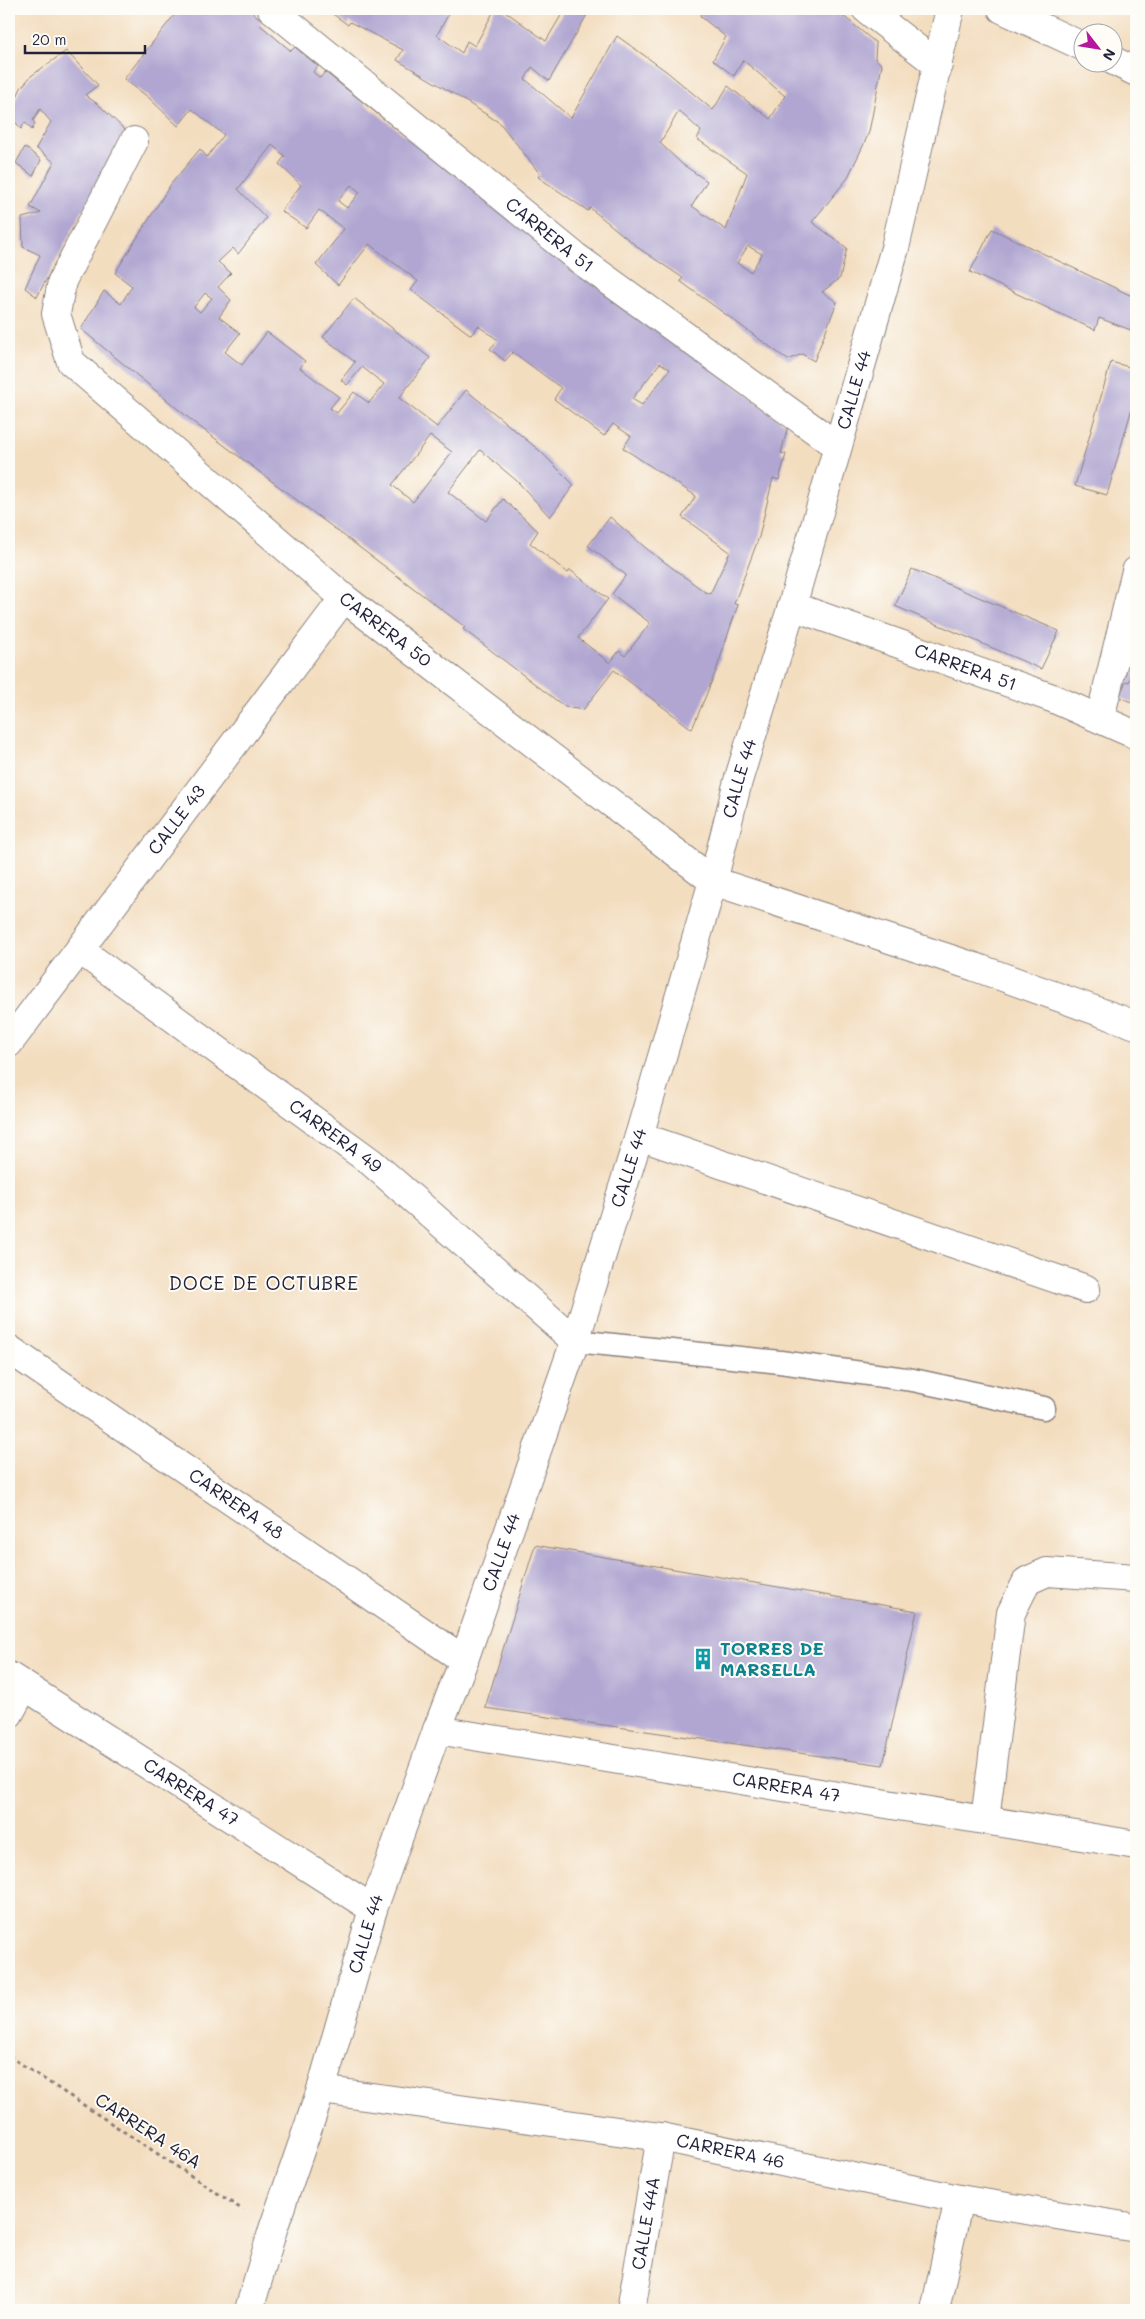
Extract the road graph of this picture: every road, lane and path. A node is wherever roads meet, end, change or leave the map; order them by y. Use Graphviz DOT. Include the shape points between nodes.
graph roads {
  1 [pos="272,9"];
  2 [pos="866,9"];
  3 [pos="950,9"];
  4 [pos="1002,9"];
  5 [pos="1072,41"];
  6 [pos="938,65"];
  7 [pos="1122,65"];
  8 [pos="1136,72"];
  9 [pos="134,141"];
  10 [pos="837,446"];
  11 [pos="1136,571"];
  12 [pos="344,598"];
  13 [pos="792,606"];
  14 [pos="1100,718"];
  15 [pos="1136,735"];
  16 [pos="712,881"];
  17 [pos="80,950"];
  18 [pos="1136,1024"];
  19 [pos="9,1043"];
  20 [pos="639,1136"];
  21 [pos="1086,1289"];
  22 [pos="575,1341"];
  23 [pos="9,1349"];
  24 [pos="1044,1408"];
  25 [pos="1136,1578"];
  26 [pos="464,1660"];
  27 [pos="17,1681"];
  28 [pos="9,1714"];
  29 [pos="436,1730"];
  30 [pos="984,1820"];
  31 [pos="1136,1845"];
  32 [pos="373,1909"];
  33 [pos="9,2056"];
  34 [pos="321,2090"];
  35 [pos="661,2137"];
  36 [pos="959,2199"];
  37 [pos="1136,2228"];
  38 [pos="273,2229"];
  39 [pos="249,2310"];
  40 [pos="631,2310"];
  41 [pos="935,2310"];
  1 -- 10 [label="street, CARRERA 51" via="576,257"];
  2 -- 6 [label="street"];
  3 -- 6 [label="street, CALLE 44"];
  4 -- 5 [label="street"];
  6 -- 10 [label="street, CALLE 44" via="895,248"];
  7 -- 8 [label="street"];
  9 -- 12 [label="street, CARRERA 50" via="62,281 56,314 71,362"];
  10 -- 13 [label="street, CALLE 44"];
  11 -- 14 [label="street"];
  12 -- 16 [label="street, CARRERA 50"];
  12 -- 17 [label="street, CALLE 43"];
  13 -- 14 [label="street, CARRERA 51"];
  13 -- 16 [label="street, CALLE 44" via="738,781"];
  14 -- 15 [label="street, CARRERA 51"];
  16 -- 18 [label="street, CARRERA 50" via="975,967"];
  16 -- 20 [label="street, CALLE 44"];
  17 -- 19 [label="street, CALLE 43"];
  17 -- 22 [label="street, CARRERA 49" via="371,1162"];
  20 -- 21 [label="street"];
  20 -- 22 [label="street, CALLE 44"];
  22 -- 24 [label="lane" via="780,1362 913,1380"];
  22 -- 26 [label="street, CALLE 44"];
  23 -- 26 [label="street, CARRERA 48"];
  25 -- 30 [label="street" via="1047,1572 1027,1580 1010,1613"];
  26 -- 29 [label="street, CALLE 44"];
  27 -- 28 [label="street"];
  27 -- 32 [label="street, CARRERA 47"];
  29 -- 30 [label="street, CARRERA 47"];
  29 -- 32 [label="street, CALLE 44"];
  30 -- 31 [label="street, CARRERA 47"];
  32 -- 34 [label="street, CALLE 44"];
  33 -- 38 [label="path, CARRERA 46A"];
  34 -- 35 [label="street, CARRERA 46"];
  34 -- 38 [label="street, CALLE 44"];
  35 -- 36 [label="street, CARRERA 46"];
  35 -- 40 [label="street, CALLE 44A"];
  36 -- 37 [label="street, CARRERA 46"];
  36 -- 41 [label="street"];
  38 -- 39 [label="street, CALLE 44"];
}
